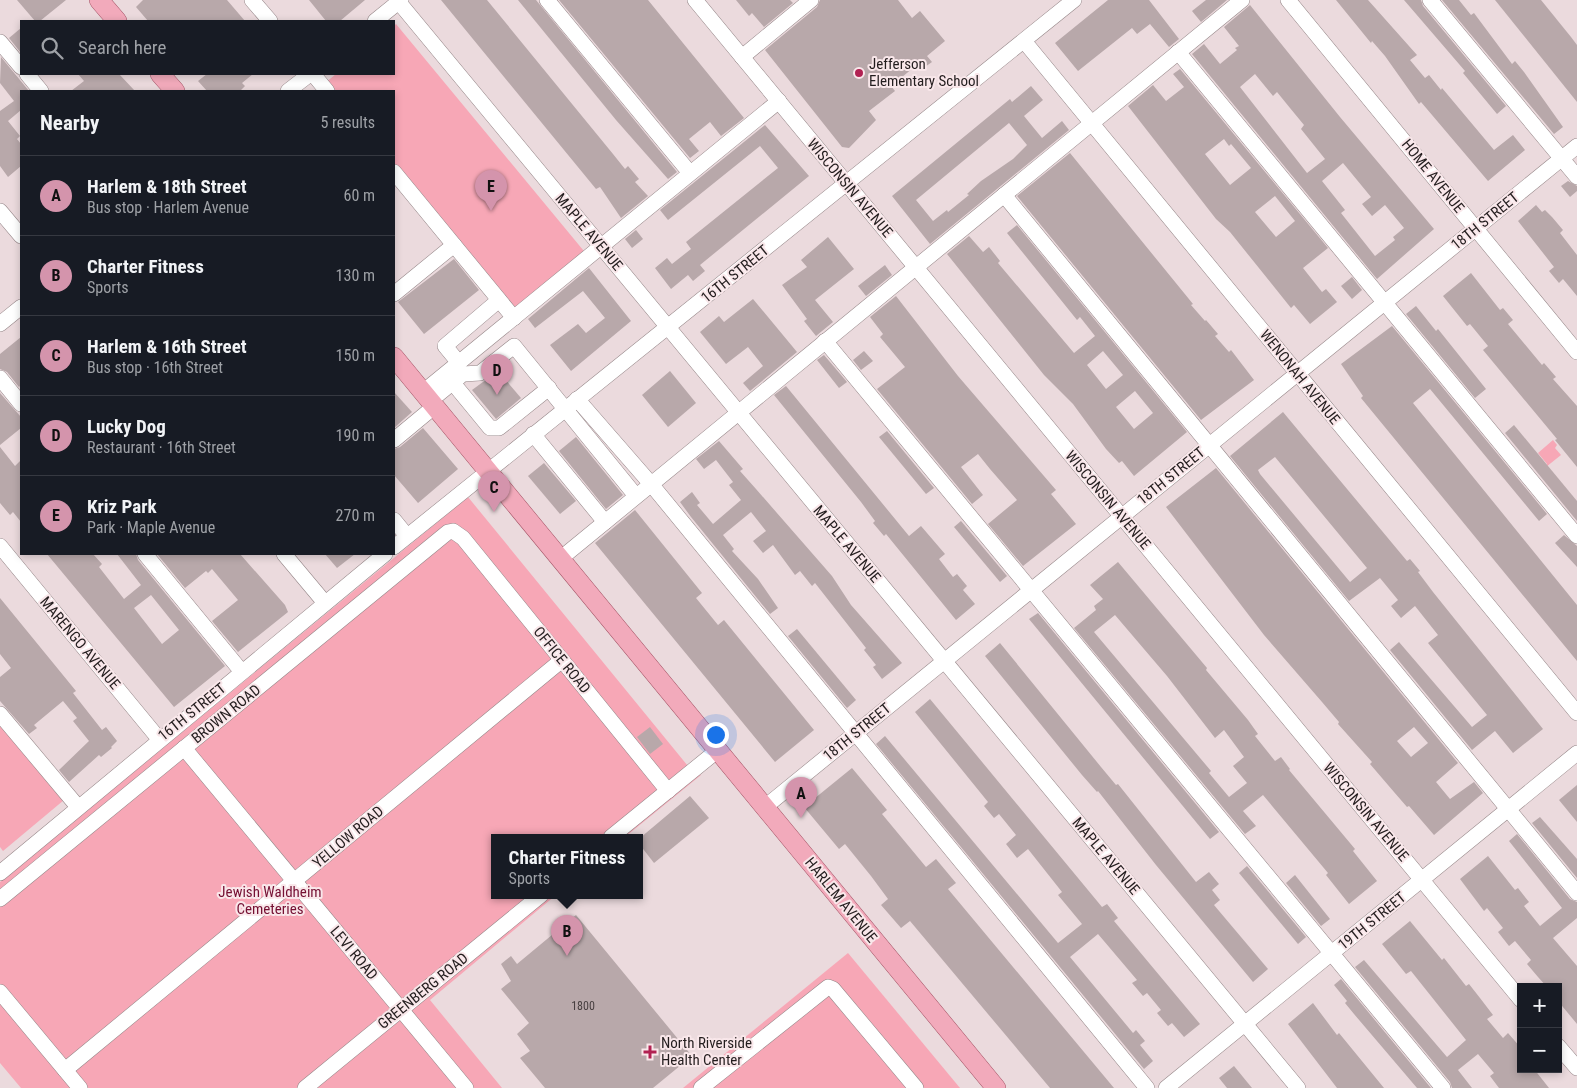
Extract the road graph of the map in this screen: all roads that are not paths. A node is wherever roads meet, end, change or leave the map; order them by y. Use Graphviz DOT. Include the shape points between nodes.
graph roads {
  1 [pos="99,0"];
  2 [pos="252,0"];
  3 [pos="547,0"];
  4 [pos="695,0"];
  5 [pos="811,0"];
  6 [pos="1074,0"];
  7 [pos="1242,0"];
  8 [pos="1288,0"];
  9 [pos="1430,0"];
  10 [pos="399,1"];
  11 [pos="116,20"];
  12 [pos="269,20"];
  13 [pos="376,20"];
  14 [pos="1024,41"];
  15 [pos="0,42"];
  16 [pos="1178,52"];
  17 [pos="742,57"];
  18 [pos="20,66"];
  19 [pos="28,75"];
  20 [pos="161,75"];
  21 [pos="310,75"];
  22 [pos="312,75"];
  23 [pos="40,90"];
  24 [pos="174,90"];
  25 [pos="289,90"];
  26 [pos="326,90"];
  27 [pos="779,101"];
  28 [pos="1092,123"];
  29 [pos="1577,146"];
  30 [pos="1562,158"];
  31 [pos="395,173"];
  32 [pos="690,174"];
  33 [pos="1577,176"];
  34 [pos="847,184"];
  35 [pos="1004,195"];
  36 [pos="0,211"];
  37 [pos="1476,229"];
  38 [pos="20,235"];
  39 [pos="454,245"];
  40 [pos="601,246"];
  41 [pos="916,267"];
  42 [pos="395,293"];
  43 [pos="499,300"];
  44 [pos="1384,303"];
  45 [pos="20,308"];
  46 [pos="514,318"];
  47 [pos="0,324"];
  48 [pos="668,327"];
  49 [pos="500,329"];
  50 [pos="826,341"];
  51 [pos="514,346"];
  52 [pos="1577,352"];
  53 [pos="395,358"];
  54 [pos="459,363"];
  55 [pos="1298,374"];
  56 [pos="0,378"];
  57 [pos="453,383"];
  58 [pos="549,388"];
  59 [pos="429,400"];
  60 [pos="20,403"];
  61 [pos="571,404"];
  62 [pos="738,412"];
  63 [pos="533,434"];
  64 [pos="395,439"];
  65 [pos="1209,444"];
  66 [pos="488,471"];
  67 [pos="651,484"];
  68 [pos="636,496"];
  69 [pos="1122,516"];
  70 [pos="395,521"];
  71 [pos="605,522"];
  72 [pos="454,531"];
  73 [pos="407,536"];
  74 [pos="1577,536"];
  75 [pos="0,546"];
  76 [pos="395,546"];
  77 [pos="145,555"];
  78 [pos="285,555"];
  79 [pos="384,555"];
  80 [pos="560,559"];
  81 [pos="1031,590"];
  82 [pos="325,603"];
  83 [pos="562,660"];
  84 [pos="944,661"];
  85 [pos="242,672"];
  86 [pos="1577,713"];
  87 [pos="0,714"];
  88 [pos="855,733"];
  89 [pos="159,739"];
  90 [pos="184,748"];
  91 [pos="718,750"];
  92 [pos="1577,754"];
  93 [pos="668,791"];
  94 [pos="765,807"];
  95 [pos="78,808"];
  96 [pos="1508,809"];
  97 [pos="616,834"];
  98 [pos="0,873"];
  99 [pos="1422,880"];
  100 [pos="294,881"];
  101 [pos="1577,892"];
  102 [pos="0,899"];
  103 [pos="536,899"];
  104 [pos="1331,954"];
  105 [pos="0,992"];
  106 [pos="1517,995"];
  107 [pos="401,1009"];
  108 [pos="1245,1024"];
  109 [pos="1562,1051"];
  110 [pos="1577,1068"];
  111 [pos="65,1070"];
  112 [pos="80,1088"];
  113 [pos="305,1088"];
  114 [pos="466,1088"];
  115 [pos="701,1088"];
  116 [pos="916,1088"];
  117 [pos="996,1088"];
  118 [pos="1147,1088"];
  119 [pos="1166,1088"];
  120 [pos="1298,1088"];
  121 [pos="1443,1088"];
  1 -- 11 [label="main road"];
  2 -- 12 [label="street"];
  3 -- 32 [label="street"];
  4 -- 17 [label="street, WISCONSIN AVENUE"];
  5 -- 17 [label="street"];
  6 -- 14 [label="street, 16TH STREET"];
  7 -- 16 [label="street"];
  8 -- 37 [label="street, HOME AVENUE"];
  9 -- 30 [label="street"];
  10 -- 13 [label="street"];
  10 -- 40 [label="street, MAPLE AVENUE"];
  14 -- 28 [label="street, WENONAH AVENUE"];
  14 -- 34 [label="street, 16TH STREET"];
  15 -- 18 [label="street"];
  16 -- 28 [label="street"];
  16 -- 44 [label="street"];
  17 -- 27 [label="street, WISCONSIN AVENUE"];
  19 -- 23 [label="street"];
  20 -- 24 [label="main road"];
  21 -- 25 [label="street"];
  22 -- 26 [label="street"];
  27 -- 32 [label="street"];
  27 -- 34 [label="street, WISCONSIN AVENUE"];
  28 -- 35 [label="street"];
  28 -- 55 [label="street, WENONAH AVENUE"];
  29 -- 30 [label="street, 18TH STREET"];
  30 -- 33 [label="street"];
  30 -- 37 [label="street, 18TH STREET"];
  31 -- 39 [label="street"];
  32 -- 40 [label="street"];
  34 -- 41 [label="street, WISCONSIN AVENUE"];
  34 -- 48 [label="street, 16TH STREET"];
  35 -- 41 [label="street"];
  35 -- 65 [label="street"];
  36 -- 38 [label="street"];
  37 -- 44 [label="street, 18TH STREET"];
  37 -- 52 [label="street, HOME AVENUE"];
  39 -- 42 [label="street"];
  39 -- 43 [label="street"];
  40 -- 46 [label="street"];
  40 -- 48 [label="street, MAPLE AVENUE"];
  41 -- 50 [label="street"];
  41 -- 69 [label="street, WISCONSIN AVENUE"];
  43 -- 46 [label="street"];
  43 -- 54 [label="street" via="445,346"];
  44 -- 55 [label="street, 18TH STREET"];
  44 -- 74 [label="street"];
  45 -- 47 [label="street"];
  46 -- 49 [label="street"];
  48 -- 61 [label="street, 16TH STREET"];
  48 -- 62 [label="street, MAPLE AVENUE"];
  49 -- 51 [label="street"];
  49 -- 54 [label="street"];
  50 -- 62 [label="street"];
  50 -- 81 [label="street"];
  51 -- 57 [label="street" via="480,373 463,374"];
  51 -- 58 [label="street"];
  53 -- 59 [label="main road, HARLEM AVENUE"];
  54 -- 59 [label="street"];
  55 -- 65 [label="street, 18TH STREET"];
  55 -- 86 [label="street, WENONAH AVENUE"];
  56 -- 60 [label="street"];
  57 -- 58 [label="street" via="490,428 499,428"];
  57 -- 59 [label="street"];
  58 -- 61 [label="street"];
  59 -- 64 [label="street"];
  59 -- 66 [label="main road, HARLEM AVENUE"];
  61 -- 63 [label="street, 16TH STREET"];
  61 -- 67 [label="street"];
  61 -- 68 [label="street"];
  62 -- 67 [label="street"];
  62 -- 84 [label="street, MAPLE AVENUE"];
  63 -- 66 [label="street, 16TH STREET"];
  63 -- 71 [label="street"];
  65 -- 69 [label="street, 18TH STREET"];
  65 -- 96 [label="street"];
  66 -- 73 [label="street, 16TH STREET"];
  66 -- 80 [label="main road, HARLEM AVENUE"];
  67 -- 68 [label="street"];
  67 -- 88 [label="street"];
  68 -- 71 [label="street"];
  69 -- 81 [label="street, 18TH STREET"];
  69 -- 99 [label="street, WISCONSIN AVENUE"];
  70 -- 73 [label="street"];
  71 -- 80 [label="street"];
  72 -- 83 [label="street, OFFICE ROAD"];
  72 -- 90 [label="street, BROWN ROAD" via="442,536"];
  73 -- 76 [label="street, 16TH STREET"];
  75 -- 89 [label="street, MARENGO AVENUE"];
  77 -- 85 [label="street"];
  78 -- 82 [label="street"];
  79 -- 82 [label="street, 16TH STREET"];
  80 -- 91 [label="main road, HARLEM AVENUE"];
  81 -- 84 [label="street, 18TH STREET"];
  81 -- 104 [label="street"];
  82 -- 85 [label="street, 16TH STREET"];
  83 -- 93 [label="street, OFFICE ROAD"];
  83 -- 100 [label="street, YELLOW ROAD"];
  84 -- 88 [label="street, 18TH STREET"];
  84 -- 108 [label="street, MAPLE AVENUE"];
  85 -- 89 [label="street, 16TH STREET"];
  87 -- 95 [label="street"];
  88 -- 94 [label="street, 18TH STREET"];
  88 -- 118 [label="street"];
  89 -- 95 [label="street, 16TH STREET"];
  90 -- 100 [label="street, LEVI ROAD"];
  90 -- 102 [label="street, BROWN ROAD"];
  91 -- 93 [label="street"];
  91 -- 94 [label="main road, HARLEM AVENUE"];
  92 -- 96 [label="street, 19TH STREET"];
  93 -- 97 [label="street"];
  94 -- 117 [label="main road, HARLEM AVENUE"];
  95 -- 98 [label="street, 16TH STREET"];
  96 -- 99 [label="street, 19TH STREET"];
  96 -- 101 [label="street"];
  99 -- 104 [label="street, 19TH STREET"];
  99 -- 106 [label="street, WISCONSIN AVENUE"];
  100 -- 107 [label="street, LEVI ROAD"];
  100 -- 111 [label="street, YELLOW ROAD"];
  103 -- 107 [label="street, GREENBERG ROAD"];
  104 -- 108 [label="street, 19TH STREET"];
  104 -- 121 [label="street"];
  105 -- 111 [label="street"];
  107 -- 113 [label="street, GREENBERG ROAD"];
  107 -- 114 [label="street, LEVI ROAD"];
  108 -- 119 [label="street, 19TH STREET"];
  108 -- 120 [label="street, MAPLE AVENUE"];
  109 -- 110 [label="street"];
  111 -- 112 [label="street"];
  115 -- 116 [label="street" via="828,987"];
}
